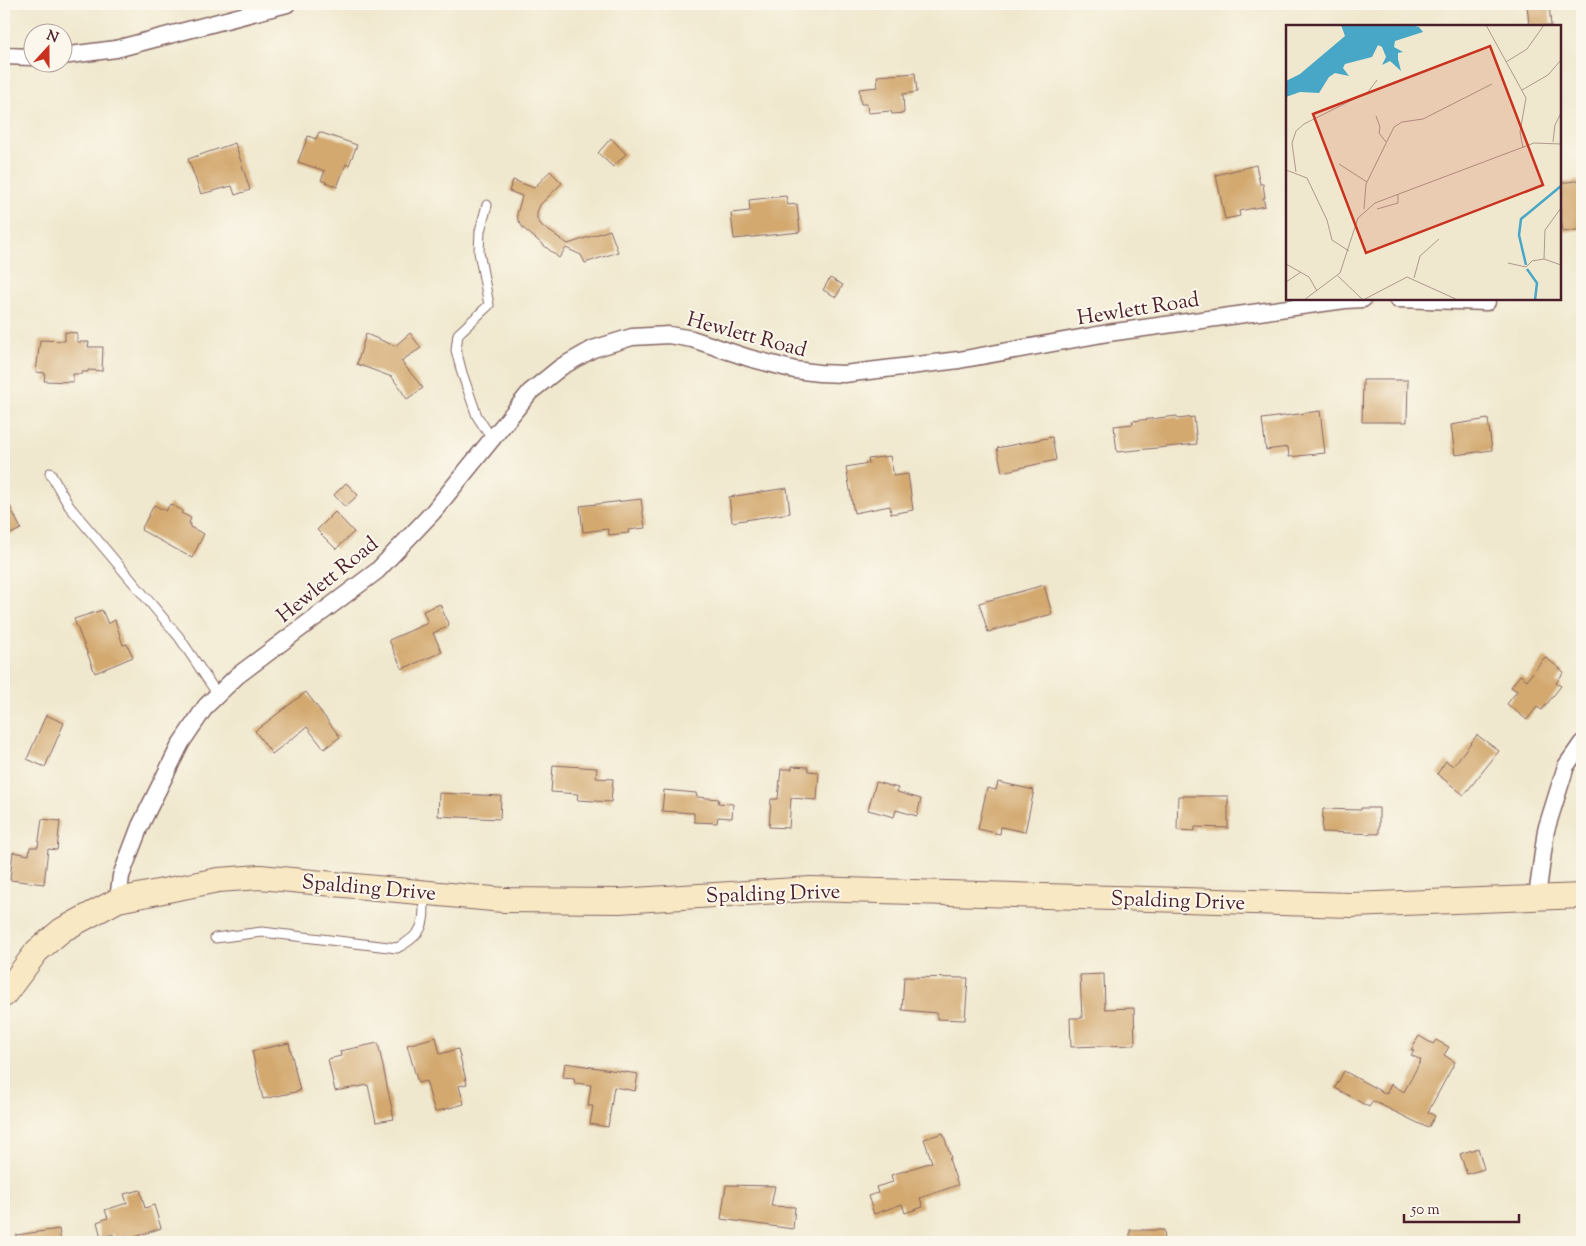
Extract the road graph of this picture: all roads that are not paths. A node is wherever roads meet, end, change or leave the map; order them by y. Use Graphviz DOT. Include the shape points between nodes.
graph roads {
  1 [pos="287,4"];
  2 [pos="72,55"];
  3 [pos="4,56"];
  4 [pos="22,57"];
  5 [pos="487,205"];
  6 [pos="1345,300"];
  7 [pos="1427,300"];
  8 [pos="1487,302"];
  9 [pos="492,439"];
  10 [pos="50,473"];
  11 [pos="218,695"];
  12 [pos="1582,743"];
  13 [pos="423,892"];
  14 [pos="1582,896"];
  15 [pos="1537,897"];
  16 [pos="118,900"];
  17 [pos="215,938"];
  18 [pos="4,995"];
  1 -- 2 [label="street" via="116,49"];
  3 -- 4 [label="street"];
  5 -- 9 [label="lane" via="480,231 479,252 489,305 458,334 456,350 477,416"];
  6 -- 9 [label="street, Hewlett Road" via="1108,333 959,360 844,374 795,370 669,335 632,337 593,349 561,366 530,392"];
  7 -- 8 [label="street"];
  9 -- 11 [label="street, Hewlett Road" via="433,512 377,571 237,676"];
  10 -- 11 [label="lane" via="69,506 179,637"];
  11 -- 16 [label="street, Hewlett Road" via="206,706 181,742 144,818 121,876"];
  12 -- 15 [label="street" via="1566,766 1546,830"];
  13 -- 15 [label="street, Spalding Drive" via="503,900 619,901 811,889 1351,905"];
  13 -- 16 [label="street, Spalding Drive" via="260,877 218,880"];
  13 -- 17 [label="lane" via="423,924 411,941 397,948 262,932"];
  14 -- 15 [label="street, Spalding Drive"];
  16 -- 18 [label="street, Spalding Drive" via="62,930 37,951"];
}
